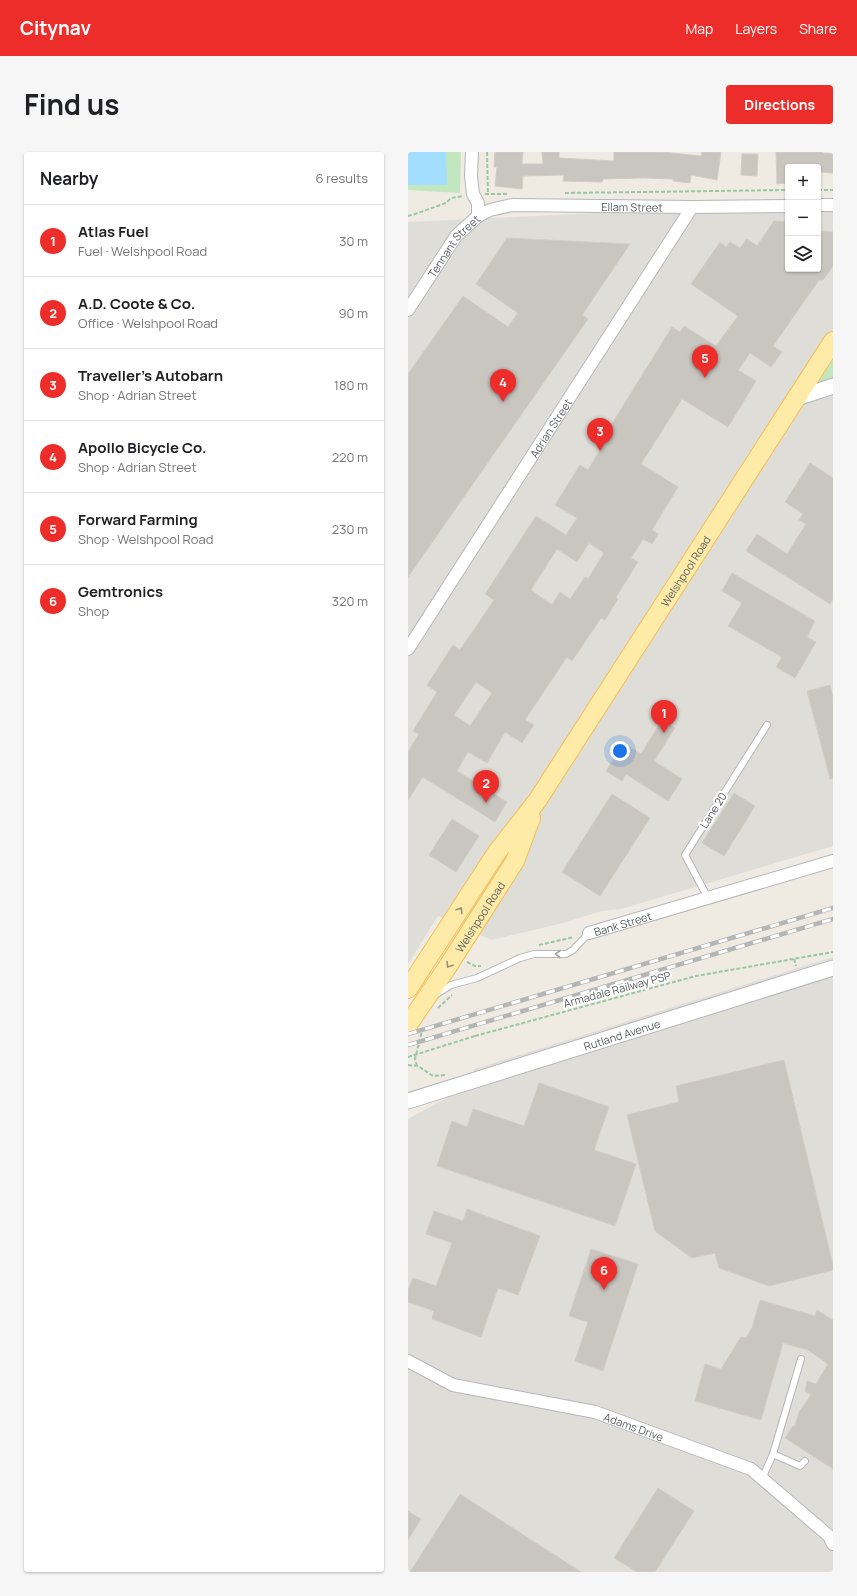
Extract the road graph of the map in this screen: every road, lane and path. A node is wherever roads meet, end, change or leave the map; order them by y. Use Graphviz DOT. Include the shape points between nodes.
graph roads {
  1 [pos="472,152"];
  2 [pos="487,152"];
  3 [pos="821,190"];
  4 [pos="833,190"];
  5 [pos="488,194"];
  6 [pos="821,205"];
  7 [pos="833,205"];
  8 [pos="785,206"];
  9 [pos="692,207"];
  10 [pos="478,216"];
  11 [pos="408,310"];
  12 [pos="833,341"];
  13 [pos="833,386"];
  14 [pos="797,398"];
  15 [pos="408,649"];
  16 [pos="767,725"];
  17 [pos="538,801"];
  18 [pos="833,861"];
  19 [pos="708,898"];
  20 [pos="589,933"];
  21 [pos="833,952"];
  22 [pos="833,968"];
  23 [pos="455,984"];
  24 [pos="408,989"];
  25 [pos="430,1005"];
  26 [pos="416,1026"];
  27 [pos="408,1057"];
  28 [pos="418,1066"];
  29 [pos="409,1100"];
  30 [pos="801,1359"];
  31 [pos="408,1361"];
  32 [pos="773,1454"];
  33 [pos="805,1461"];
  34 [pos="762,1479"];
  35 [pos="833,1544"];
  1 -- 10 [label="street, Tennant Street" via="471,176 478,203"];
  2 -- 5 [label="path"];
  3 -- 4 [label="path"];
  6 -- 7 [label="street"];
  8 -- 9 [label="street, Ellam Street"];
  9 -- 10 [label="street, Ellam Street" via="512,205 490,210"];
  9 -- 15 [label="street, Adrian Street"];
  10 -- 11 [label="street, Tennant Street" via="456,236"];
  12 -- 14 [label="main road, Welshpool Road"];
  13 -- 14 [label="street"];
  14 -- 17 [label="main road, Welshpool Road"];
  16 -- 19 [label="lane, Lane 20" via="685,855"];
  24 -- 17 [label="main road, Welshpool Road, one-way" via="497,852"];
  17 -- 25 [label="main road, Welshpool Road, one-way" via="514,860 446,969"];
  18 -- 19 [label="street, Bank Street"];
  19 -- 20 [label="street, Bank Street"];
  20 -- 23 [label="lane, Bank Street, one-way" via="566,954 534,954 478,978"];
  21 -- 27 [label="path, Armadale Railway PSP, bridge" via="696,976 475,1036"];
  22 -- 29 [label="street, Rutland Avenue"];
  23 -- 25 [label="lane, Bank Street"];
  23 -- 25 [label="path" via="451,996"];
  25 -- 26 [label="main road, Welshpool Road"];
  26 -- 28 [label="path" via="415,1059"];
  30 -- 32 [label="lane"];
  31 -- 34 [label="street, Adams Drive" via="454,1385 595,1412 751,1469"];
  32 -- 33 [label="lane" via="800,1466"];
  32 -- 34 [label="lane"];
  34 -- 35 [label="street, Adams Drive" via="828,1536"];
}
